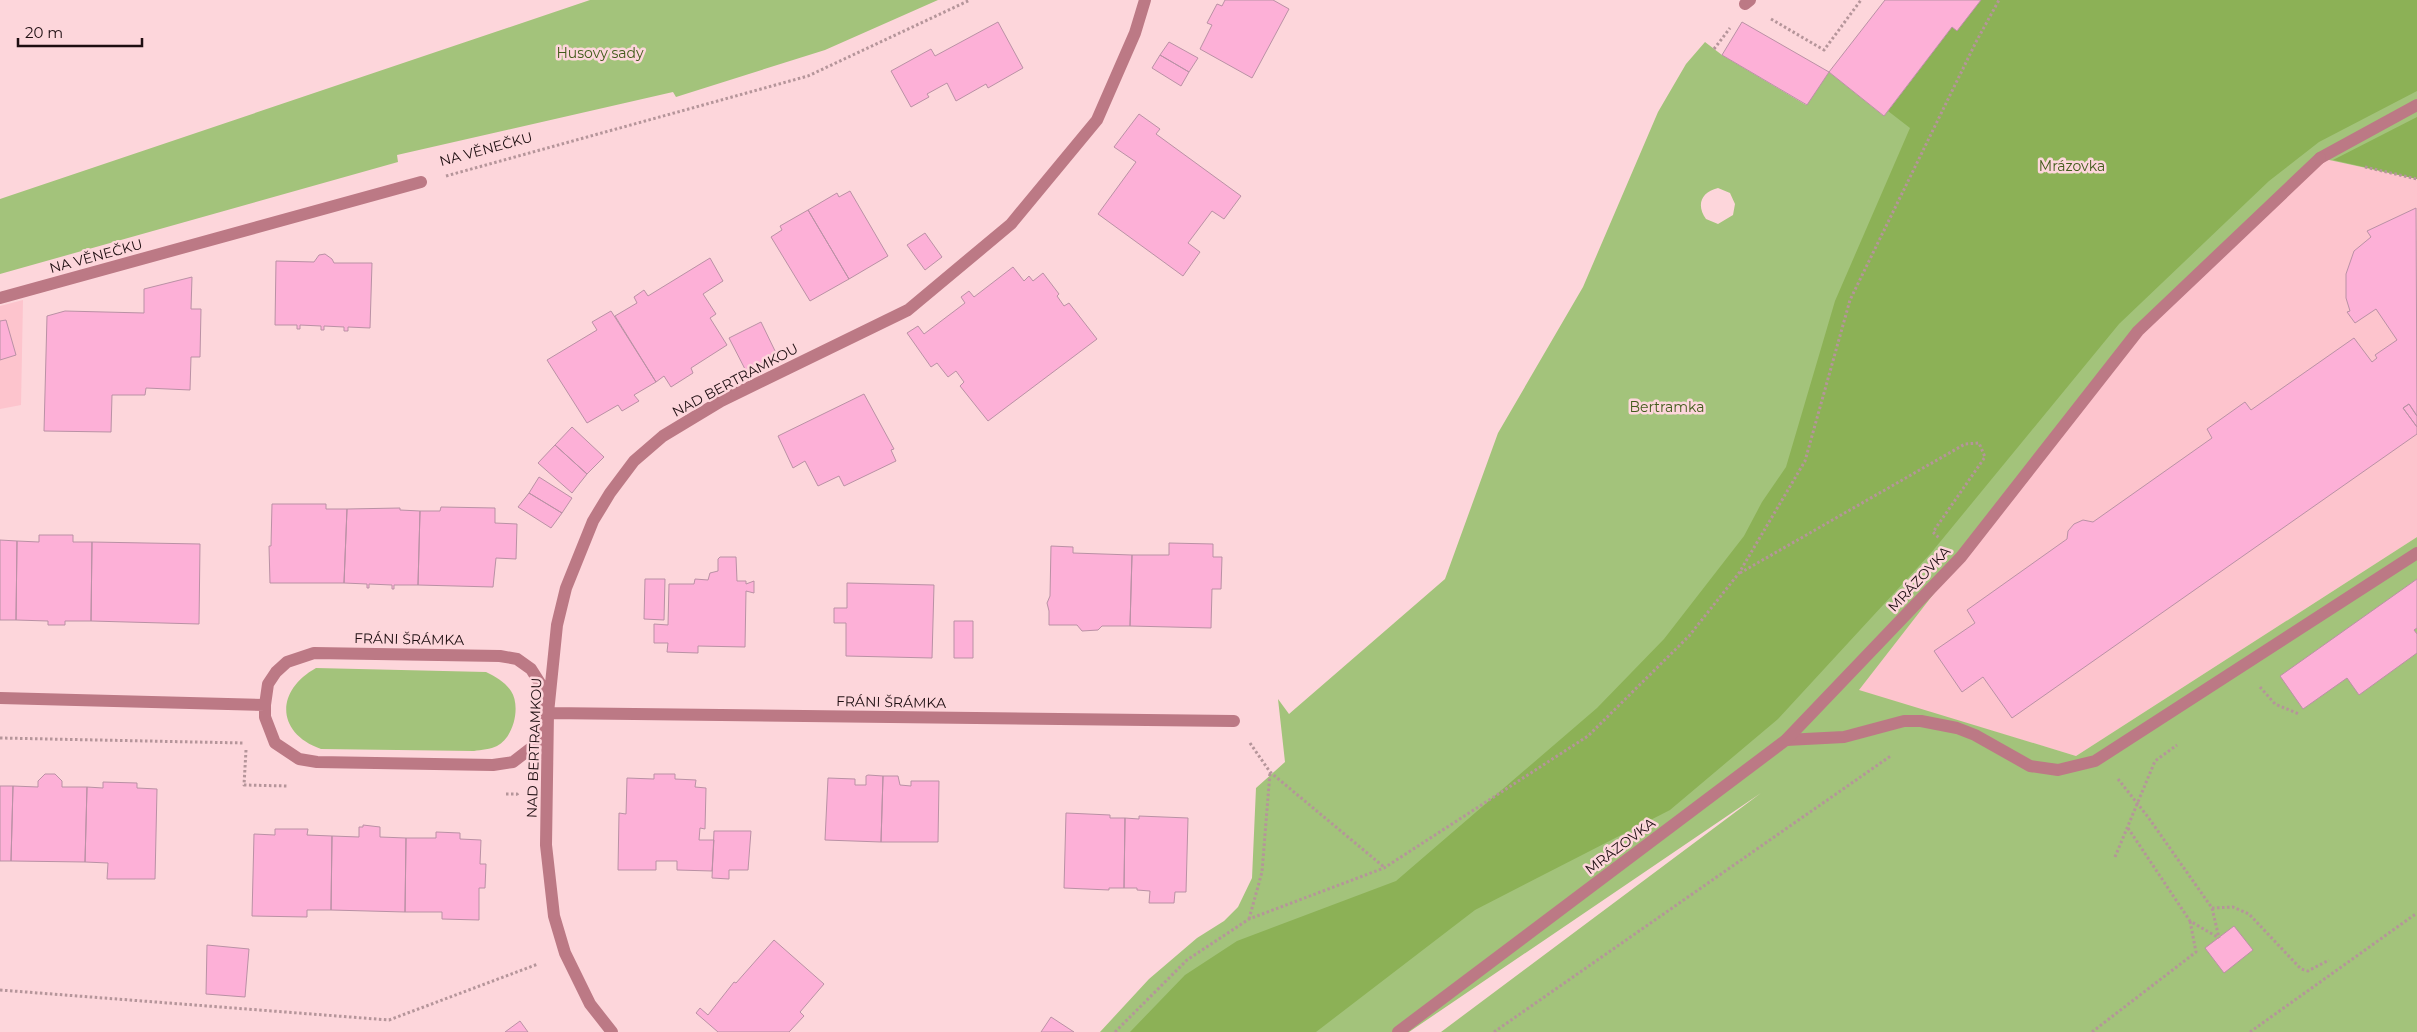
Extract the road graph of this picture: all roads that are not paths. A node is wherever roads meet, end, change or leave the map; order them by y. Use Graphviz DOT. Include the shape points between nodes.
graph roads {
  1 [pos="1145,0"];
  2 [pos="2417,104"];
  3 [pos="421,182"];
  4 [pos="0,298"];
  5 [pos="2417,552"];
  6 [pos="0,698"];
  7 [pos="265,705"];
  8 [pos="548,712"];
  9 [pos="1234,722"];
  10 [pos="1786,740"];
  11 [pos="612,1032"];
  12 [pos="1398,1032"];
  1 -- 8 [label="street, NAD BERTRAMKOU" via="1135,33 1097,120 1010,224 908,310 699,413 663,436 634,461 593,521 566,588 557,625"];
  2 -- 10 [label="street, MRÁZOVKA" via="2320,158 2138,331 1961,557"];
  3 -- 4 [label="street, NA VĚNEČKU"];
  5 -- 10 [label="street" via="2095,761 2058,770 2030,766 1975,734 1921,722 1889,724 1844,737"];
  6 -- 7 [label="street"];
  7 -- 8 [label="street, FRÁNI ŠRÁMKA" via="265,717 276,743 299,758 317,762 493,765 513,762 535,746"];
  7 -- 8 [label="street, FRÁNI ŠRÁMKA" via="268,684 276,672 287,662 314,653 500,656 517,659 530,669 543,688"];
  8 -- 9 [label="street, FRÁNI ŠRÁMKA"];
  8 -- 11 [label="street, NAD BERTRAMKOU" via="546,812 554,916 565,953 590,1004"];
  10 -- 12 [label="street, MRÁZOVKA"];
}
